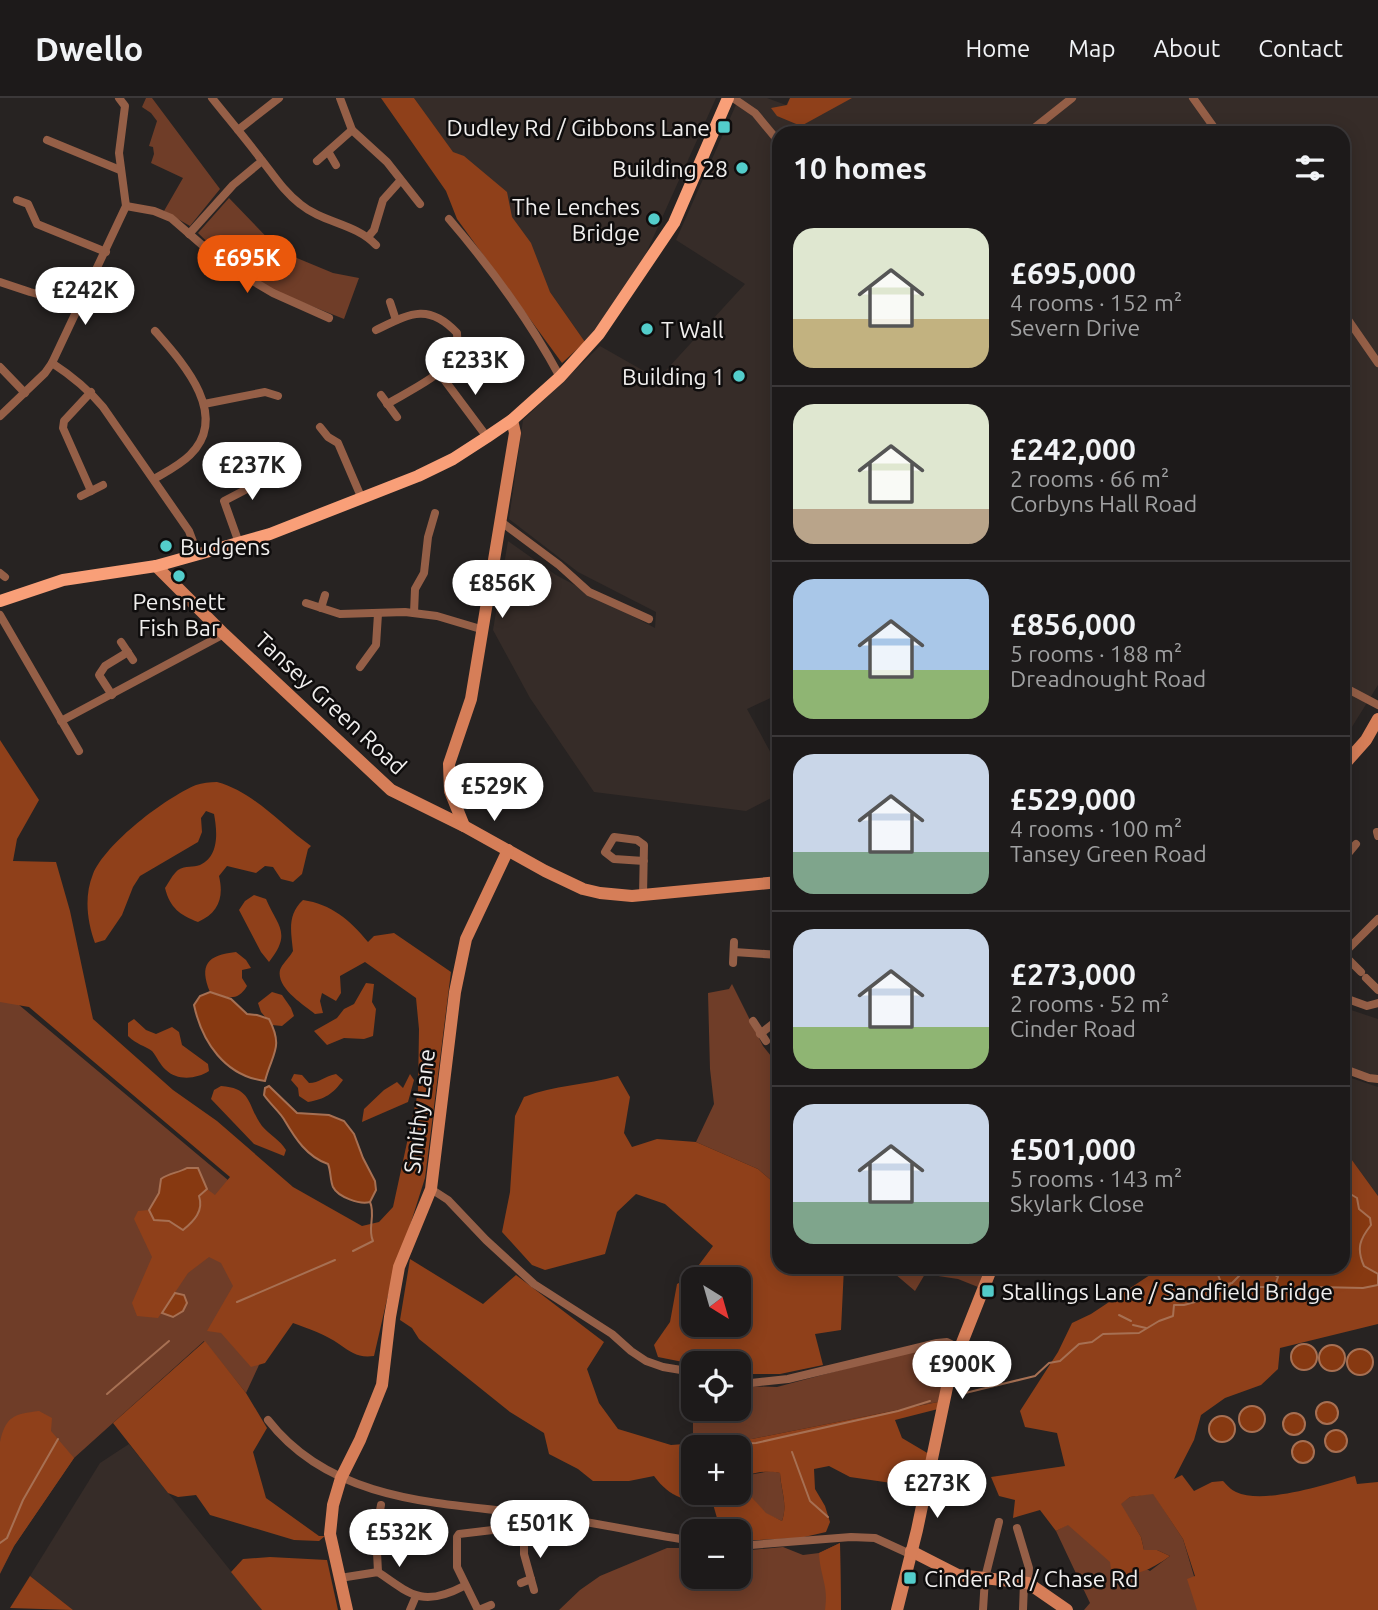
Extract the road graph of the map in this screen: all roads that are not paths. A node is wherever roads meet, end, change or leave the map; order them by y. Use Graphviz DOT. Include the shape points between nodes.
graph roads {
  1 [pos="212,98"];
  2 [pos="279,98"];
  3 [pos="340,98"];
  4 [pos="731,98"];
  5 [pos="1072,98"];
  6 [pos="1193,98"];
  7 [pos="121,100"];
  8 [pos="1037,126"];
  9 [pos="1213,126"];
  10 [pos="238,130"];
  11 [pos="352,130"];
  12 [pos="772,134"];
  13 [pos="47,141"];
  14 [pos="329,153"];
  15 [pos="262,161"];
  16 [pos="317,161"];
  17 [pos="337,165"];
  18 [pos="120,170"];
  19 [pos="400,181"];
  20 [pos="18,200"];
  21 [pos="420,204"];
  22 [pos="126,206"];
  23 [pos="449,219"];
  24 [pos="189,234"];
  25 [pos="368,237"];
  26 [pos="376,245"];
  27 [pos="106,252"];
  28 [pos="0,282"];
  29 [pos="390,302"];
  30 [pos="79,304"];
  31 [pos="329,318"];
  32 [pos="396,320"];
  33 [pos="1350,323"];
  34 [pos="376,330"];
  35 [pos="155,331"];
  36 [pos="52,363"];
  37 [pos="1378,363"];
  38 [pos="0,366"];
  39 [pos="440,374"];
  40 [pos="561,377"];
  41 [pos="91,392"];
  42 [pos="25,393"];
  43 [pos="381,395"];
  44 [pos="278,396"];
  45 [pos="204,404"];
  46 [pos="387,404"];
  47 [pos="0,416"];
  48 [pos="397,417"];
  49 [pos="512,420"];
  50 [pos="320,427"];
  51 [pos="488,437"];
  52 [pos="239,468"];
  53 [pos="154,480"];
  54 [pos="103,485"];
  55 [pos="92,491"];
  56 [pos="81,496"];
  57 [pos="362,499"];
  58 [pos="435,513"];
  59 [pos="499,521"];
  60 [pos="421,522"];
  61 [pos="431,525"];
  62 [pos="239,543"];
  63 [pos="198,555"];
  64 [pos="156,566"];
  65 [pos="63,580"];
  66 [pos="0,593"];
  67 [pos="325,595"];
  68 [pos="0,601"];
  69 [pos="306,603"];
  70 [pos="321,608"];
  71 [pos="414,613"];
  72 [pos="378,614"];
  73 [pos="0,615"];
  74 [pos="649,619"];
  75 [pos="484,630"];
  76 [pos="224,634"];
  77 [pos="121,642"];
  78 [pos="359,650"];
  79 [pos="128,652"];
  80 [pos="368,655"];
  81 [pos="133,660"];
  82 [pos="360,667"];
  83 [pos="1350,690"];
  84 [pos="112,695"];
  85 [pos="1378,705"];
  86 [pos="1378,719"];
  87 [pos="61,721"];
  88 [pos="79,751"];
  89 [pos="1350,758"];
  90 [pos="464,826"];
  91 [pos="1356,844"];
  92 [pos="508,850"];
  93 [pos="1350,851"];
  94 [pos="644,861"];
  95 [pos="772,883"];
  96 [pos="643,895"];
  97 [pos="1378,919"];
  98 [pos="1350,947"];
  99 [pos="772,954"];
  100 [pos="1350,961"];
  101 [pos="733,963"];
  102 [pos="1378,990"];
  103 [pos="1350,1000"];
  104 [pos="1376,1006"];
  105 [pos="753,1020"];
  106 [pos="772,1025"];
  107 [pos="760,1034"];
  108 [pos="766,1041"];
  109 [pos="1350,1071"];
  110 [pos="1378,1079"];
  111 [pos="431,1189"];
  112 [pos="989,1274"];
  113 [pos="959,1348"];
  114 [pos="681,1370"];
  115 [pos="751,1382"];
  116 [pos="268,1420"];
  117 [pos="341,1478"];
  118 [pos="381,1505"];
  119 [pos="999,1522"];
  120 [pos="1017,1528"];
  121 [pos="524,1532"];
  122 [pos="565,1537"];
  123 [pos="681,1539"];
  124 [pos="751,1545"];
  125 [pos="910,1553"];
  126 [pos="378,1572"];
  127 [pos="340,1578"];
  128 [pos="985,1578"];
  129 [pos="531,1579"];
  130 [pos="521,1583"];
  131 [pos="1026,1583"];
  132 [pos="464,1586"];
  133 [pos="534,1590"];
  134 [pos="416,1596"];
  135 [pos="491,1605"];
  136 [pos="347,1610"];
  137 [pos="410,1610"];
  138 [pos="479,1610"];
  139 [pos="897,1610"];
  140 [pos="983,1610"];
  141 [pos="1023,1610"];
  142 [pos="1068,1610"];
  1 -- 10 [label="street"];
  2 -- 10 [label="street"];
  3 -- 11 [label="street"];
  4 -- 12 [label="street" via="755,113"];
  4 -- 40 [label="main road" via="674,223 587,348"];
  5 -- 8 [label="street"];
  6 -- 9 [label="street"];
  7 -- 18 [label="street" via="125,109"];
  10 -- 15 [label="street"];
  11 -- 14 [label="street"];
  11 -- 19 [label="street" via="387,162"];
  13 -- 18 [label="street"];
  14 -- 16 [label="street"];
  14 -- 17 [label="street"];
  15 -- 24 [label="street" via="233,185"];
  15 -- 25 [label="street" via="299,204"];
  18 -- 22 [label="street"];
  19 -- 21 [label="street"];
  19 -- 25 [label="street" via="383,200"];
  20 -- 27 [label="street" via="27,204 37,224"];
  22 -- 24 [label="street" via="171,218"];
  22 -- 27 [label="street"];
  23 -- 40 [label="street" via="517,304"];
  24 -- 31 [label="street" via="233,270"];
  25 -- 26 [label="street"];
  27 -- 30 [label="street"];
  28 -- 30 [label="street"];
  29 -- 32 [label="street"];
  30 -- 36 [label="street"];
  32 -- 34 [label="street"];
  32 -- 39 [label="street" via="419,312 432,314 457,333 458,354"];
  33 -- 37 [label="street"];
  35 -- 45 [label="street" via="198,387"];
  36 -- 41 [label="street"];
  36 -- 42 [label="street"];
  38 -- 42 [label="street"];
  39 -- 46 [label="street"];
  39 -- 51 [label="street"];
  40 -- 49 [label="main road"];
  41 -- 53 [label="street"];
  41 -- 55 [label="street" via="64,421 63,428"];
  42 -- 47 [label="street"];
  43 -- 46 [label="street"];
  44 -- 45 [label="street" via="265,392"];
  45 -- 53 [label="street" via="206,422 199,445"];
  46 -- 48 [label="street"];
  49 -- 51 [label="main road"];
  49 -- 59 [label="street" via="515,433"];
  50 -- 57 [label="street" via="325,441 338,443"];
  51 -- 57 [label="main road" via="453,459"];
  52 -- 62 [label="street" via="247,489 224,501"];
  53 -- 63 [label="street" via="189,531"];
  54 -- 55 [label="street"];
  55 -- 56 [label="street"];
  57 -- 62 [label="main road"];
  58 -- 61 [label="street"];
  59 -- 74 [label="street" via="589,592"];
  59 -- 75 [label="street"];
  60 -- 61 [label="street"];
  61 -- 71 [label="street" via="424,573 415,589"];
  62 -- 63 [label="main road"];
  63 -- 64 [label="main road"];
  64 -- 65 [label="main road"];
  64 -- 76 [label="street, Tansey Green Road"];
  65 -- 66 [label="main road" via="41,580"];
  65 -- 68 [label="main road"];
  67 -- 70 [label="street"];
  69 -- 70 [label="street"];
  70 -- 72 [label="street" via="340,614"];
  71 -- 72 [label="street"];
  71 -- 75 [label="street"];
  72 -- 80 [label="street" via="376,645"];
  73 -- 87 [label="street"];
  75 -- 90 [label="street" via="471,699 449,764 450,791"];
  76 -- 84 [label="street"];
  76 -- 90 [label="street, Tansey Green Road" via="391,790"];
  77 -- 79 [label="street"];
  78 -- 80 [label="street"];
  79 -- 81 [label="street"];
  79 -- 84 [label="street" via="99,675"];
  80 -- 82 [label="street"];
  83 -- 85 [label="street"];
  84 -- 87 [label="street"];
  86 -- 89 [label="street"];
  87 -- 88 [label="street"];
  90 -- 92 [label="street, Tansey Green Road"];
  91 -- 93 [label="street"];
  92 -- 96 [label="street, Tansey Green Road" via="583,889"];
  92 -- 111 [label="street, Smithy Lane" via="466,939 455,992"];
  94 -- 94 [label="street" via="644,845 637,839 614,837 606,852 614,859"];
  94 -- 96 [label="street"];
  95 -- 96 [label="street, Tansey Green Road"];
  97 -- 98 [label="street"];
  99 -- 101 [label="street" via="734,947"];
  100 -- 102 [label="street"];
  103 -- 104 [label="street"];
  105 -- 107 [label="street"];
  106 -- 107 [label="street"];
  107 -- 108 [label="street"];
  109 -- 110 [label="street"];
  111 -- 114 [label="street, Smithy Lane" via="534,1284 646,1361"];
  111 -- 117 [label="street" via="399,1267 382,1385"];
  112 -- 113 [label="street"];
  113 -- 115 [label="street" via="937,1343 788,1379"];
  113 -- 125 [label="street"];
  116 -- 117 [label="street" via="296,1451"];
  117 -- 123 [label="street" via="432,1503 592,1522"];
  117 -- 127 [label="street" via="330,1534"];
  118 -- 126 [label="street" via="376,1532"];
  119 -- 128 [label="street"];
  120 -- 131 [label="street" via="1029,1568"];
  121 -- 122 [label="street"];
  121 -- 129 [label="street"];
  121 -- 132 [label="street" via="501,1528 459,1534 457,1567"];
  124 -- 125 [label="street" via="875,1538"];
  125 -- 128 [label="street" via="958,1575"];
  125 -- 139 [label="street"];
  126 -- 127 [label="street"];
  126 -- 134 [label="street"];
  127 -- 136 [label="street"];
  128 -- 131 [label="street"];
  128 -- 140 [label="street"];
  129 -- 130 [label="street"];
  129 -- 133 [label="street"];
  131 -- 141 [label="street"];
  131 -- 142 [label="street"];
  132 -- 134 [label="street" via="435,1598"];
  132 -- 138 [label="street"];
  134 -- 137 [label="street"];
  135 -- 138 [label="street"];
}
